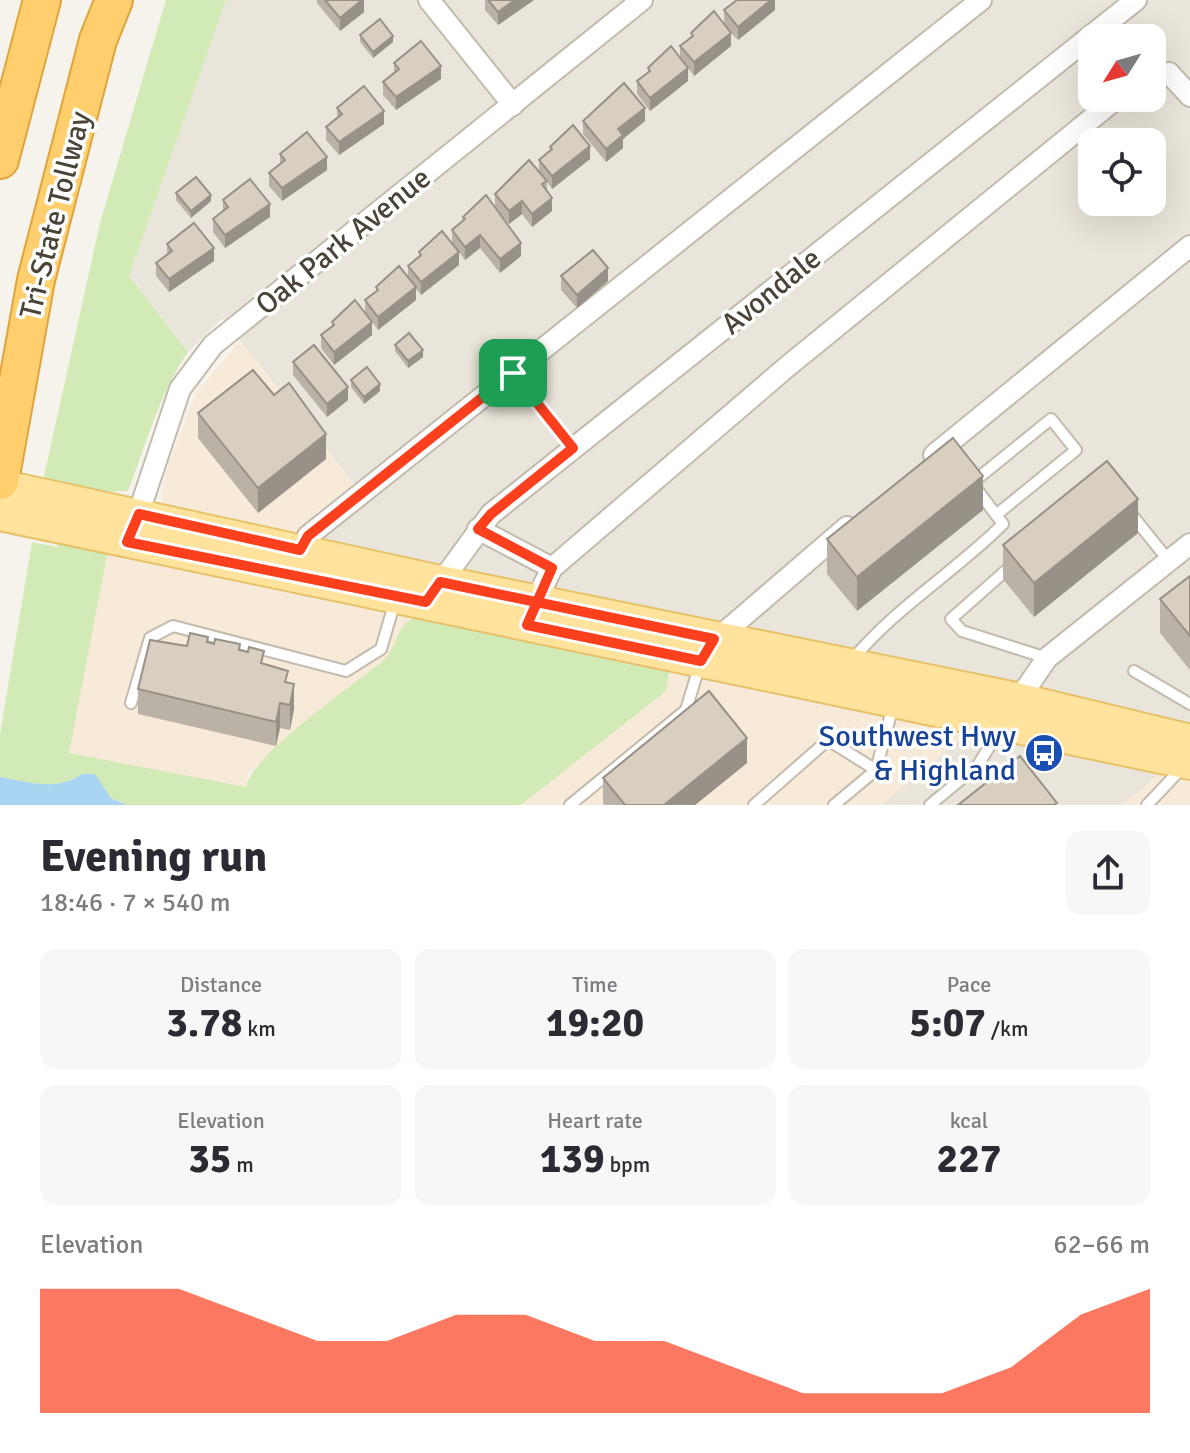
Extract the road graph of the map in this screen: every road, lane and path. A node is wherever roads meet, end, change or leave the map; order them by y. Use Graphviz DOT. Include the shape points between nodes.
graph roads {
  1 [pos="42,0"];
  2 [pos="114,0"];
  3 [pos="429,0"];
  4 [pos="642,0"];
  5 [pos="981,0"];
  6 [pos="1136,0"];
  7 [pos="1166,74"];
  8 [pos="1190,96"];
  9 [pos="513,105"];
  10 [pos="1100,112"];
  11 [pos="0,160"];
  12 [pos="1190,246"];
  13 [pos="513,373"];
  14 [pos="573,448"];
  15 [pos="920,466"];
  16 [pos="1,479"];
  17 [pos="1127,509"];
  18 [pos="0,514"];
  19 [pos="996,515"];
  20 [pos="860,516"];
  21 [pos="133,528"];
  22 [pos="478,529"];
  23 [pos="1190,544"];
  24 [pos="1026,554"];
  25 [pos="1169,561"];
  26 [pos="295,562"];
  27 [pos="552,568"];
  28 [pos="421,593"];
  29 [pos="531,614"];
  30 [pos="708,650"];
  31 [pos="1047,658"];
  32 [pos="846,666"];
  33 [pos="1134,671"];
  34 [pos="895,700"];
  35 [pos="131,703"];
  36 [pos="1190,704"];
  37 [pos="1010,711"];
  38 [pos="1187,746"];
  39 [pos="876,770"];
  40 [pos="570,805"];
  41 [pos="754,805"];
  42 [pos="834,805"];
  43 [pos="930,805"];
  44 [pos="1147,805"];
  1 -- 11 [label="highway"];
  2 -- 16 [label="highway, Tri-State Tollway" via="98,40 36,280"];
  3 -- 9 [label="street"];
  4 -- 9 [label="street, Oak Park Avenue"];
  5 -- 13 [label="street"];
  6 -- 14 [label="street, Avondale"];
  7 -- 8 [label="street"];
  9 -- 21 [label="street, Oak Park Avenue" via="213,345 180,389"];
  10 -- 27 [label="street" via="788,366"];
  12 -- 15 [label="street"];
  13 -- 14 [label="lane"];
  13 -- 26 [label="street" via="308,536"];
  14 -- 22 [label="street, Avondale"];
  16 -- 21 [label="main road"];
  17 -- 25 [label="lane"];
  18 -- 21 [label="main road"];
  19 -- 19 [label="lane" via="1076,450 1051,419 972,483"];
  19 -- 32 [label="lane" via="1003,524"];
  20 -- 30 [label="street"];
  21 -- 26 [label="main road"];
  22 -- 27 [label="street"];
  22 -- 28 [label="street, Avondale"];
  23 -- 25 [label="street"];
  24 -- 31 [label="lane" via="951,619 962,631"];
  25 -- 31 [label="street"];
  26 -- 28 [label="main road"];
  26 -- 28 [label="main road"];
  27 -- 29 [label="street"];
  28 -- 29 [label="main road"];
  28 -- 35 [label="lane" via="381,649 346,671 173,626 150,638"];
  29 -- 30 [label="main road"];
  30 -- 32 [label="main road"];
  30 -- 34 [label="main road"];
  30 -- 40 [label="lane" via="686,710"];
  31 -- 37 [label="street"];
  32 -- 37 [label="main road"];
  33 -- 36 [label="lane"];
  34 -- 37 [label="main road"];
  34 -- 39 [label="lane"];
  37 -- 38 [label="main road"];
  37 -- 43 [label="lane" via="978,765"];
  38 -- 44 [label="lane"];
  39 -- 41 [label="lane" via="828,740"];
  39 -- 42 [label="lane"];
}
